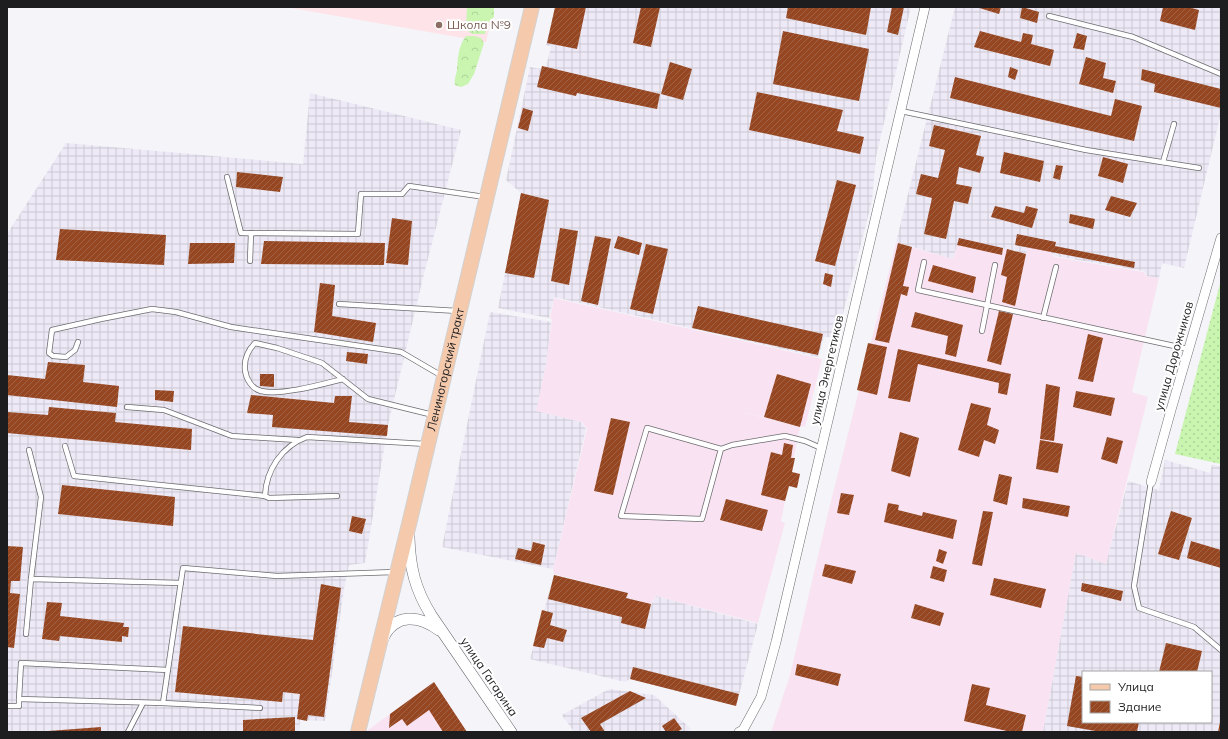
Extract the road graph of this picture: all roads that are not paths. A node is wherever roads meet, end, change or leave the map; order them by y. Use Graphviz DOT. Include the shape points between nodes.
graph roads {
  1 [pos="532,7"];
  2 [pos="925,7"];
  3 [pos="1048,16"];
  4 [pos="1221,74"];
  5 [pos="901,111"];
  6 [pos="1174,124"];
  7 [pos="1163,162"];
  8 [pos="1200,168"];
  9 [pos="227,177"];
  10 [pos="486,197"];
  11 [pos="251,233"];
  12 [pos="1221,238"];
  13 [pos="250,261"];
  14 [pos="924,262"];
  15 [pos="995,265"];
  16 [pos="1056,267"];
  17 [pos="339,304"];
  18 [pos="987,305"];
  19 [pos="459,312"];
  20 [pos="1043,318"];
  21 [pos="982,331"];
  22 [pos="78,342"];
  23 [pos="1188,349"];
  24 [pos="444,377"];
  25 [pos="343,379"];
  26 [pos="127,407"];
  27 [pos="435,415"];
  28 [pos="297,440"];
  29 [pos="428,444"];
  30 [pos="65,446"];
  31 [pos="821,448"];
  32 [pos="721,449"];
  33 [pos="28,450"];
  34 [pos="1151,482"];
  35 [pos="265,496"];
  36 [pos="337,496"];
  37 [pos="410,520"];
  38 [pos="397,572"];
  39 [pos="31,579"];
  40 [pos="181,583"];
  41 [pos="26,634"];
  42 [pos="446,637"];
  43 [pos="379,645"];
  44 [pos="1221,650"];
  45 [pos="168,670"];
  46 [pos="18,700"];
  47 [pos="143,703"];
  48 [pos="164,703"];
  49 [pos="7,706"];
  50 [pos="260,708"];
  51 [pos="128,732"];
  52 [pos="358,732"];
  53 [pos="510,732"];
  54 [pos="739,732"];
  1 -- 10 [label="main road, Лениногорский тракт"];
  2 -- 5 [label="street, улица Энергетиков"];
  3 -- 4 [label="lane" via="1133,37"];
  5 -- 7 [label="lane" via="1086,150"];
  5 -- 31 [label="street, улица Энергетиков"];
  6 -- 7 [label="lane"];
  7 -- 8 [label="lane"];
  9 -- 11 [label="lane" via="241,233"];
  10 -- 11 [label="lane" via="409,186 402,194 360,194 358,234"];
  10 -- 19 [label="main road, Лениногорский тракт"];
  11 -- 13 [label="lane"];
  12 -- 23 [label="street, улица Дорожников"];
  14 -- 18 [label="lane" via="918,290"];
  15 -- 18 [label="lane"];
  16 -- 20 [label="lane"];
  17 -- 19 [label="lane"];
  18 -- 20 [label="lane"];
  18 -- 21 [label="lane"];
  19 -- 24 [label="main road, Лениногорский тракт"];
  20 -- 23 [label="lane"];
  22 -- 24 [label="lane" via="75,350 66,357 53,356 49,353 52,330 152,309 176,312 231,327 401,352"];
  23 -- 34 [label="street, улица Дорожников"];
  24 -- 27 [label="main road, Лениногорский тракт"];
  25 -- 25 [label="lane" via="322,363 255,343 250,347 244,365 245,374 254,388 262,391 310,388"];
  25 -- 27 [label="lane" via="368,399"];
  26 -- 28 [label="lane" via="164,410 232,436"];
  27 -- 29 [label="main road, Лениногорский тракт"];
  28 -- 29 [label="lane" via="307,437"];
  28 -- 35 [label="lane" via="282,452 270,472 265,486"];
  29 -- 37 [label="main road, Лениногорский тракт"];
  30 -- 35 [label="lane" via="74,476"];
  31 -- 32 [label="lane" via="785,436"];
  31 -- 54 [label="street, улица Энергетиков" via="761,697 743,730"];
  32 -- 32 [label="lane" via="702,519 621,516 647,428"];
  33 -- 39 [label="lane" via="41,496"];
  34 -- 44 [label="lane" via="1134,586 1139,608 1194,627"];
  35 -- 36 [label="lane"];
  37 -- 38 [label="main road, Лениногорский тракт"];
  37 -- 42 [label="street, улица Гагарина" via="410,562 415,584 426,607"];
  38 -- 40 [label="lane" via="277,576 183,568"];
  38 -- 43 [label="main road, Лениногорский тракт"];
  39 -- 40 [label="lane"];
  39 -- 41 [label="lane"];
  40 -- 45 [label="lane"];
  42 -- 43 [label="street, улица Гагарина" via="427,622 406,619 393,623"];
  42 -- 53 [label="street, улица Гагарина"];
  43 -- 52 [label="main road, Лениногорский тракт"];
  45 -- 46 [label="lane" via="21,663"];
  45 -- 48 [label="lane"];
  46 -- 47 [label="lane"];
  46 -- 49 [label="lane" via="19,706"];
  47 -- 48 [label="lane"];
  47 -- 51 [label="lane"];
  48 -- 50 [label="lane"];
}
